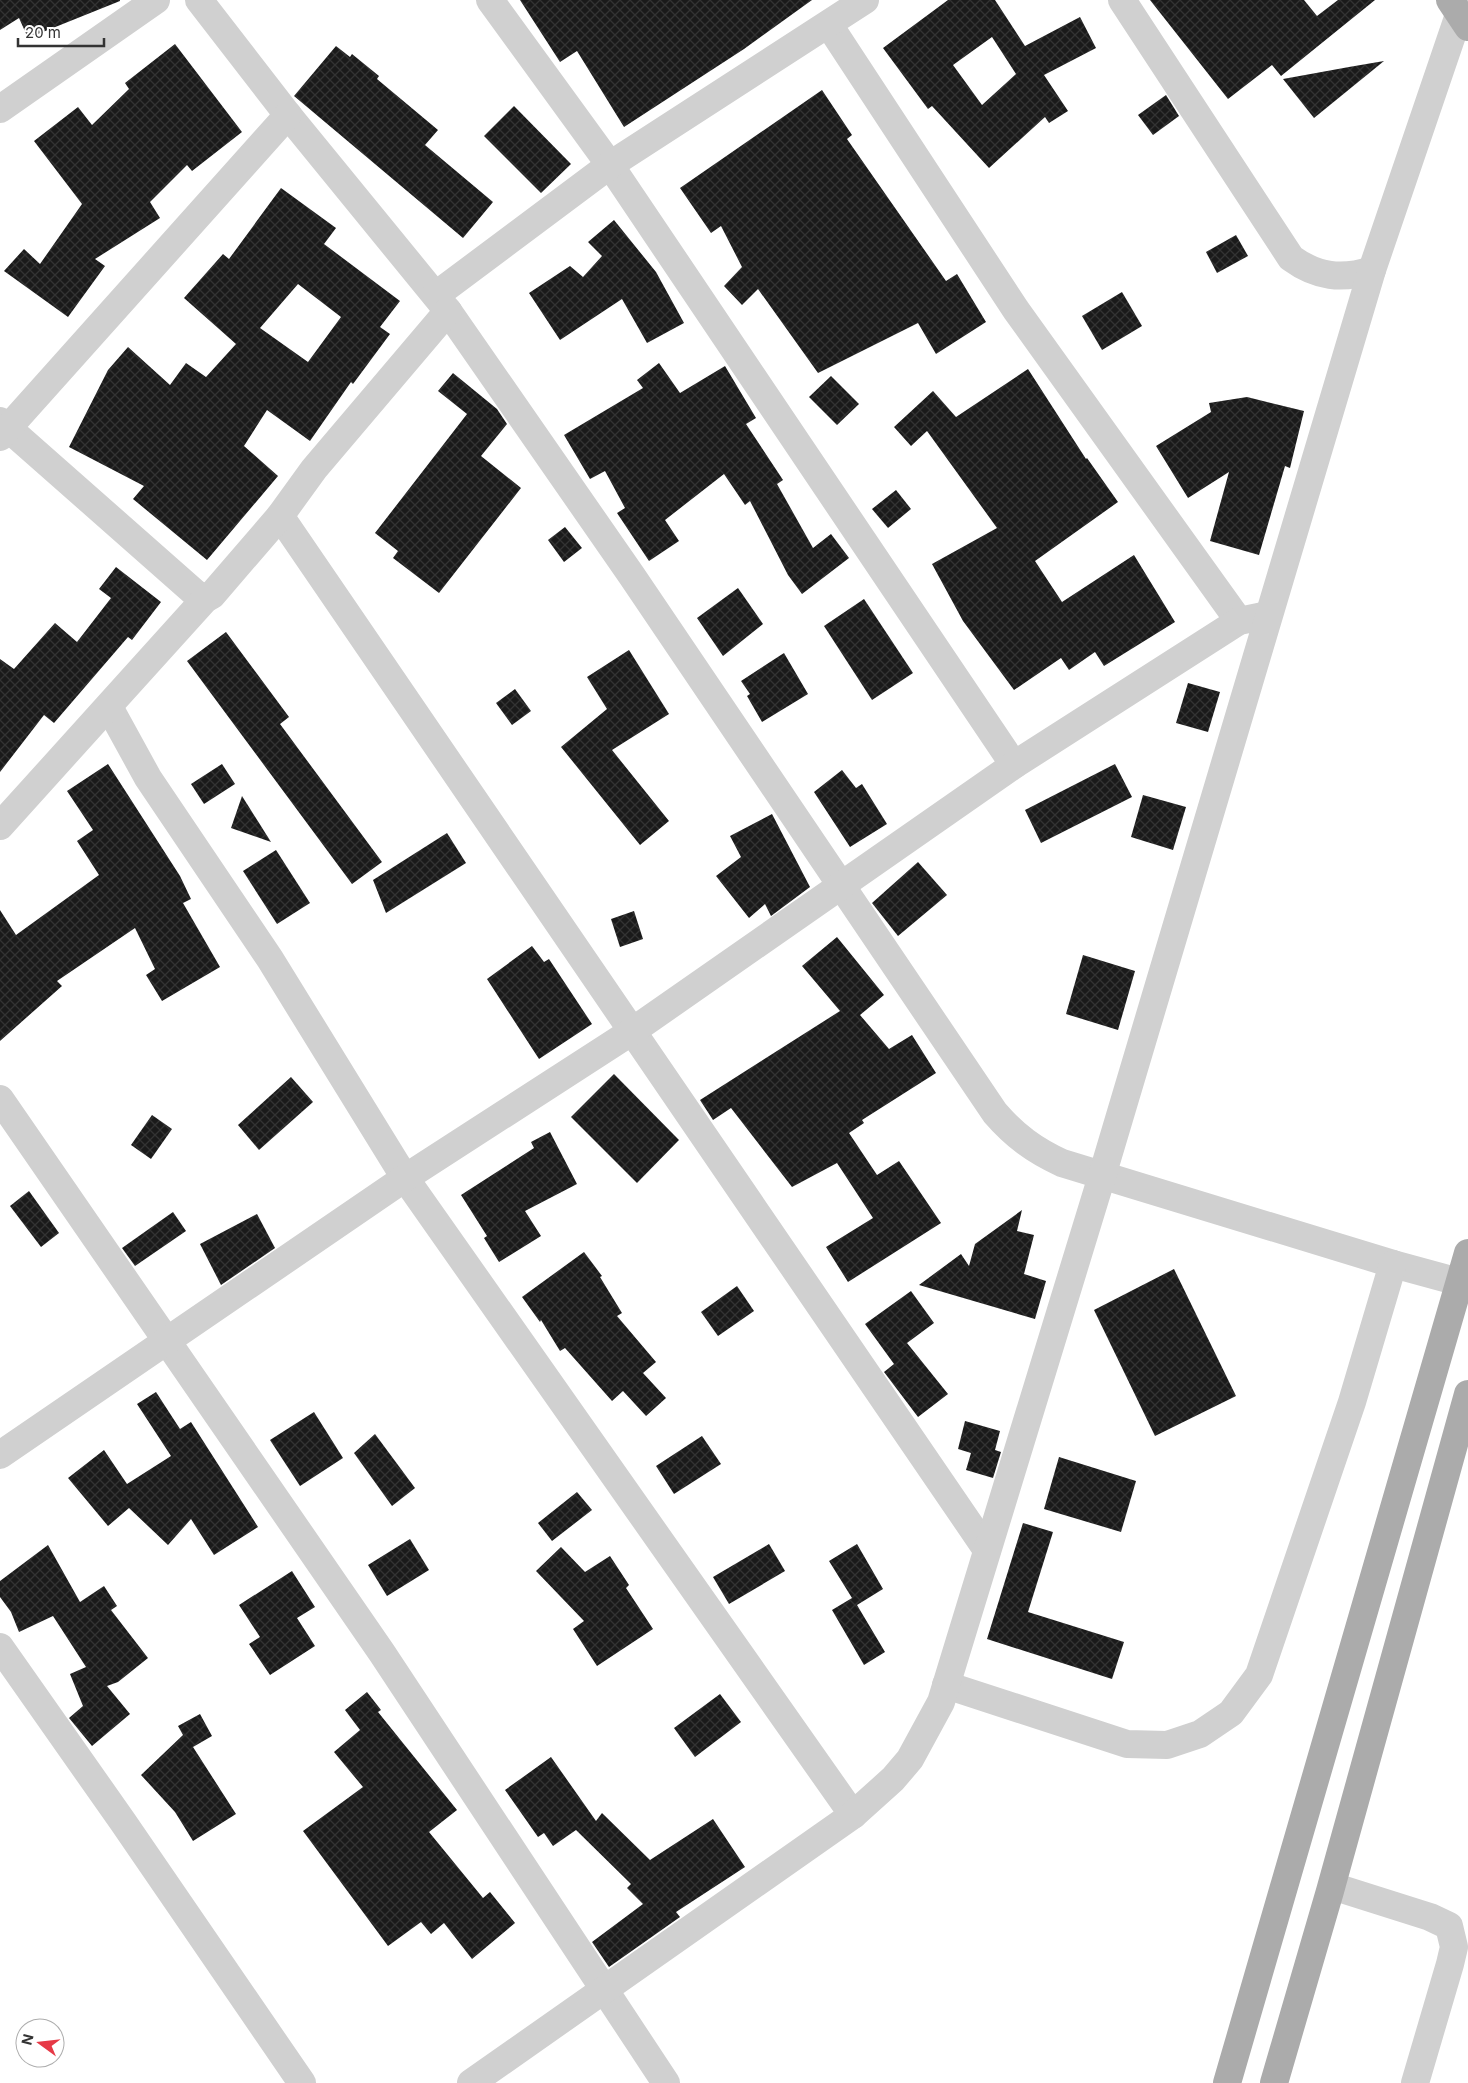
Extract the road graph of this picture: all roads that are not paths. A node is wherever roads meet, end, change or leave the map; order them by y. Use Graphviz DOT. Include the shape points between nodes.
graph roads {
  1 [pos="156,0"];
  2 [pos="199,0"];
  3 [pos="490,0"];
  4 [pos="1122,0"];
  5 [pos="860,1"];
  6 [pos="1460,10"];
  7 [pos="829,25"];
  8 [pos="0,109"];
  9 [pos="288,115"];
  10 [pos="610,164"];
  11 [pos="1372,270"];
  12 [pos="442,303"];
  13 [pos="3,429"];
  14 [pos="280,516"];
  15 [pos="205,599"];
  16 [pos="1268,615"];
  17 [pos="1239,621"];
  18 [pos="109,706"];
  19 [pos="1014,765"];
  20 [pos="0,826"];
  21 [pos="841,885"];
  22 [pos="630,1032"];
  23 [pos="0,1099"];
  24 [pos="1102,1176"];
  25 [pos="405,1178"];
  26 [pos="1468,1253"];
  27 [pos="1394,1264"];
  28 [pos="1459,1282"];
  29 [pos="166,1340"];
  30 [pos="1468,1394"];
  31 [pos="0,1455"];
  32 [pos="987,1550"];
  33 [pos="0,1647"];
  34 [pos="946,1685"];
  35 [pos="853,1815"];
  36 [pos="1332,1886"];
  37 [pos="603,1988"];
  38 [pos="302,2083"];
  39 [pos="471,2083"];
  40 [pos="666,2083"];
  41 [pos="1227,2083"];
  42 [pos="1274,2083"];
  43 [pos="1415,2083"];
  1 -- 8 [label="street"];
  2 -- 9 [label="street"];
  3 -- 10 [label="street"];
  4 -- 11 [label="street" via="1291,258 1303,267 1327,275 1343,277"];
  5 -- 7 [label="street"];
  6 -- 11 [label="street"];
  7 -- 10 [label="street"];
  7 -- 17 [label="street" via="1016,310"];
  9 -- 12 [label="street"];
  9 -- 13 [label="street"];
  10 -- 12 [label="street"];
  10 -- 19 [label="street"];
  11 -- 16 [label="street"];
  12 -- 14 [label="street"];
  12 -- 21 [label="street"];
  13 -- 15 [label="street"];
  14 -- 15 [label="street" via="212,595"];
  14 -- 22 [label="street"];
  15 -- 18 [label="street"];
  16 -- 17 [label="street"];
  16 -- 24 [label="street"];
  17 -- 19 [label="street"];
  18 -- 20 [label="street"];
  18 -- 25 [label="street" via="148,778 270,959"];
  19 -- 21 [label="street"];
  21 -- 22 [label="street"];
  21 -- 24 [label="street" via="995,1113 1012,1133 1035,1151"];
  22 -- 25 [label="street"];
  22 -- 32 [label="street"];
  23 -- 29 [label="street"];
  24 -- 27 [label="street"];
  24 -- 32 [label="street"];
  25 -- 29 [label="street"];
  25 -- 35 [label="street"];
  26 -- 28 [label="main road"];
  27 -- 28 [label="street"];
  27 -- 34 [label="street" via="1352,1402 1259,1675 1231,1713 1200,1734 1167,1746 1127,1744"];
  28 -- 41 [label="main road"];
  29 -- 31 [label="street"];
  29 -- 37 [label="street" via="382,1653"];
  30 -- 36 [label="main road"];
  32 -- 34 [label="street"];
  33 -- 38 [label="street"];
  34 -- 35 [label="street" via="941,1702 910,1759"];
  35 -- 37 [label="street"];
  36 -- 42 [label="main road"];
  36 -- 43 [label="street" via="1441,1920 1449,1926 1454,1947"];
  37 -- 39 [label="street"];
  37 -- 40 [label="street"];
}
